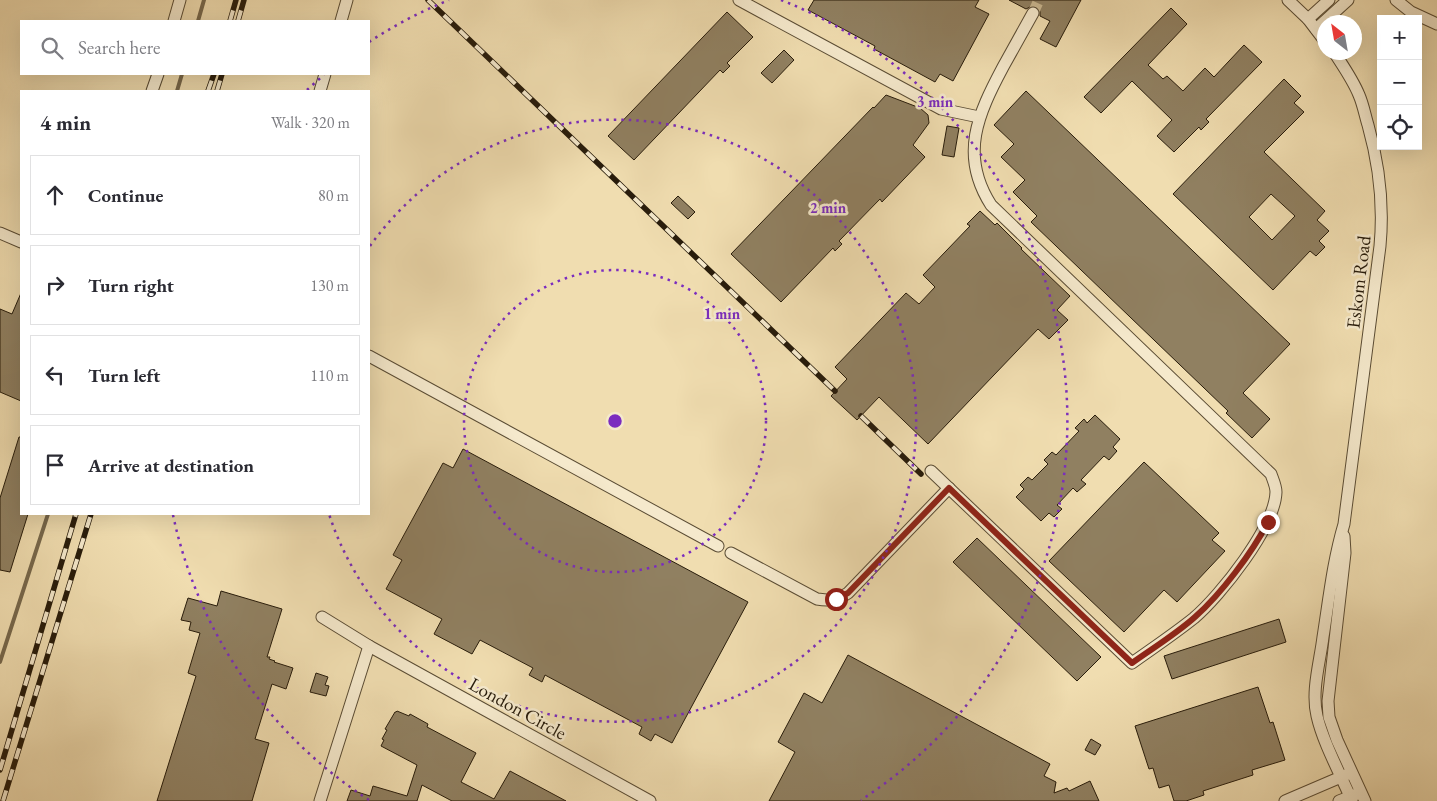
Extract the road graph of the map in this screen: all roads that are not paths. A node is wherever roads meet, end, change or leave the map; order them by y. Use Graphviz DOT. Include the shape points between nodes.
graph roads {
  1 [pos="180,0"];
  2 [pos="347,0"];
  3 [pos="739,0"];
  4 [pos="1288,0"];
  5 [pos="1329,0"];
  6 [pos="1348,0"];
  7 [pos="1396,0"];
  8 [pos="1033,13"];
  9 [pos="1308,19"];
  10 [pos="174,20"];
  11 [pos="341,20"];
  12 [pos="1437,24"];
  13 [pos="1316,29"];
  14 [pos="1339,60"];
  15 [pos="158,75"];
  16 [pos="325,75"];
  17 [pos="152,90"];
  18 [pos="320,90"];
  19 [pos="979,117"];
  20 [pos="0,234"];
  21 [pos="20,242"];
  22 [pos="370,357"];
  23 [pos="930,471"];
  24 [pos="949,488"];
  25 [pos="718,546"];
  26 [pos="731,553"];
  27 [pos="322,617"];
  28 [pos="368,646"];
  29 [pos="1346,775"];
  30 [pos="1363,797"];
  31 [pos="643,799"];
  32 [pos="1347,800"];
  33 [pos="320,801"];
  34 [pos="1285,801"];
  1 -- 10 [label="street"];
  2 -- 11 [label="street"];
  3 -- 19 [label="street" via="941,109"];
  4 -- 9 [label="street"];
  5 -- 9 [label="street"];
  6 -- 13 [label="street"];
  7 -- 12 [label="street" via="1411,12"];
  8 -- 19 [label="street"];
  9 -- 13 [label="street"];
  14 -- 29 [label="street, Eskom Road" via="1360,96 1373,143 1382,209 1344,524 1345,553 1328,701 1329,717"];
  15 -- 17 [label="street"];
  16 -- 18 [label="street"];
  19 -- 24 [label="street" via="974,146 975,169 991,205 1271,474 1276,493 1268,522 1258,540 1223,587 1195,617 1132,663"];
  20 -- 21 [label="street"];
  22 -- 25 [label="street"];
  23 -- 24 [label="street"];
  24 -- 26 [label="street" via="848,593 836,599 817,599"];
  27 -- 28 [label="street, London Circle"];
  28 -- 31 [label="street, London Circle"];
  28 -- 33 [label="street"];
  29 -- 30 [label="street, Eskom Road"];
  29 -- 32 [label="street, Eskom Road"];
  29 -- 34 [label="street"];
  30 -- 32 [label="street"];
}
